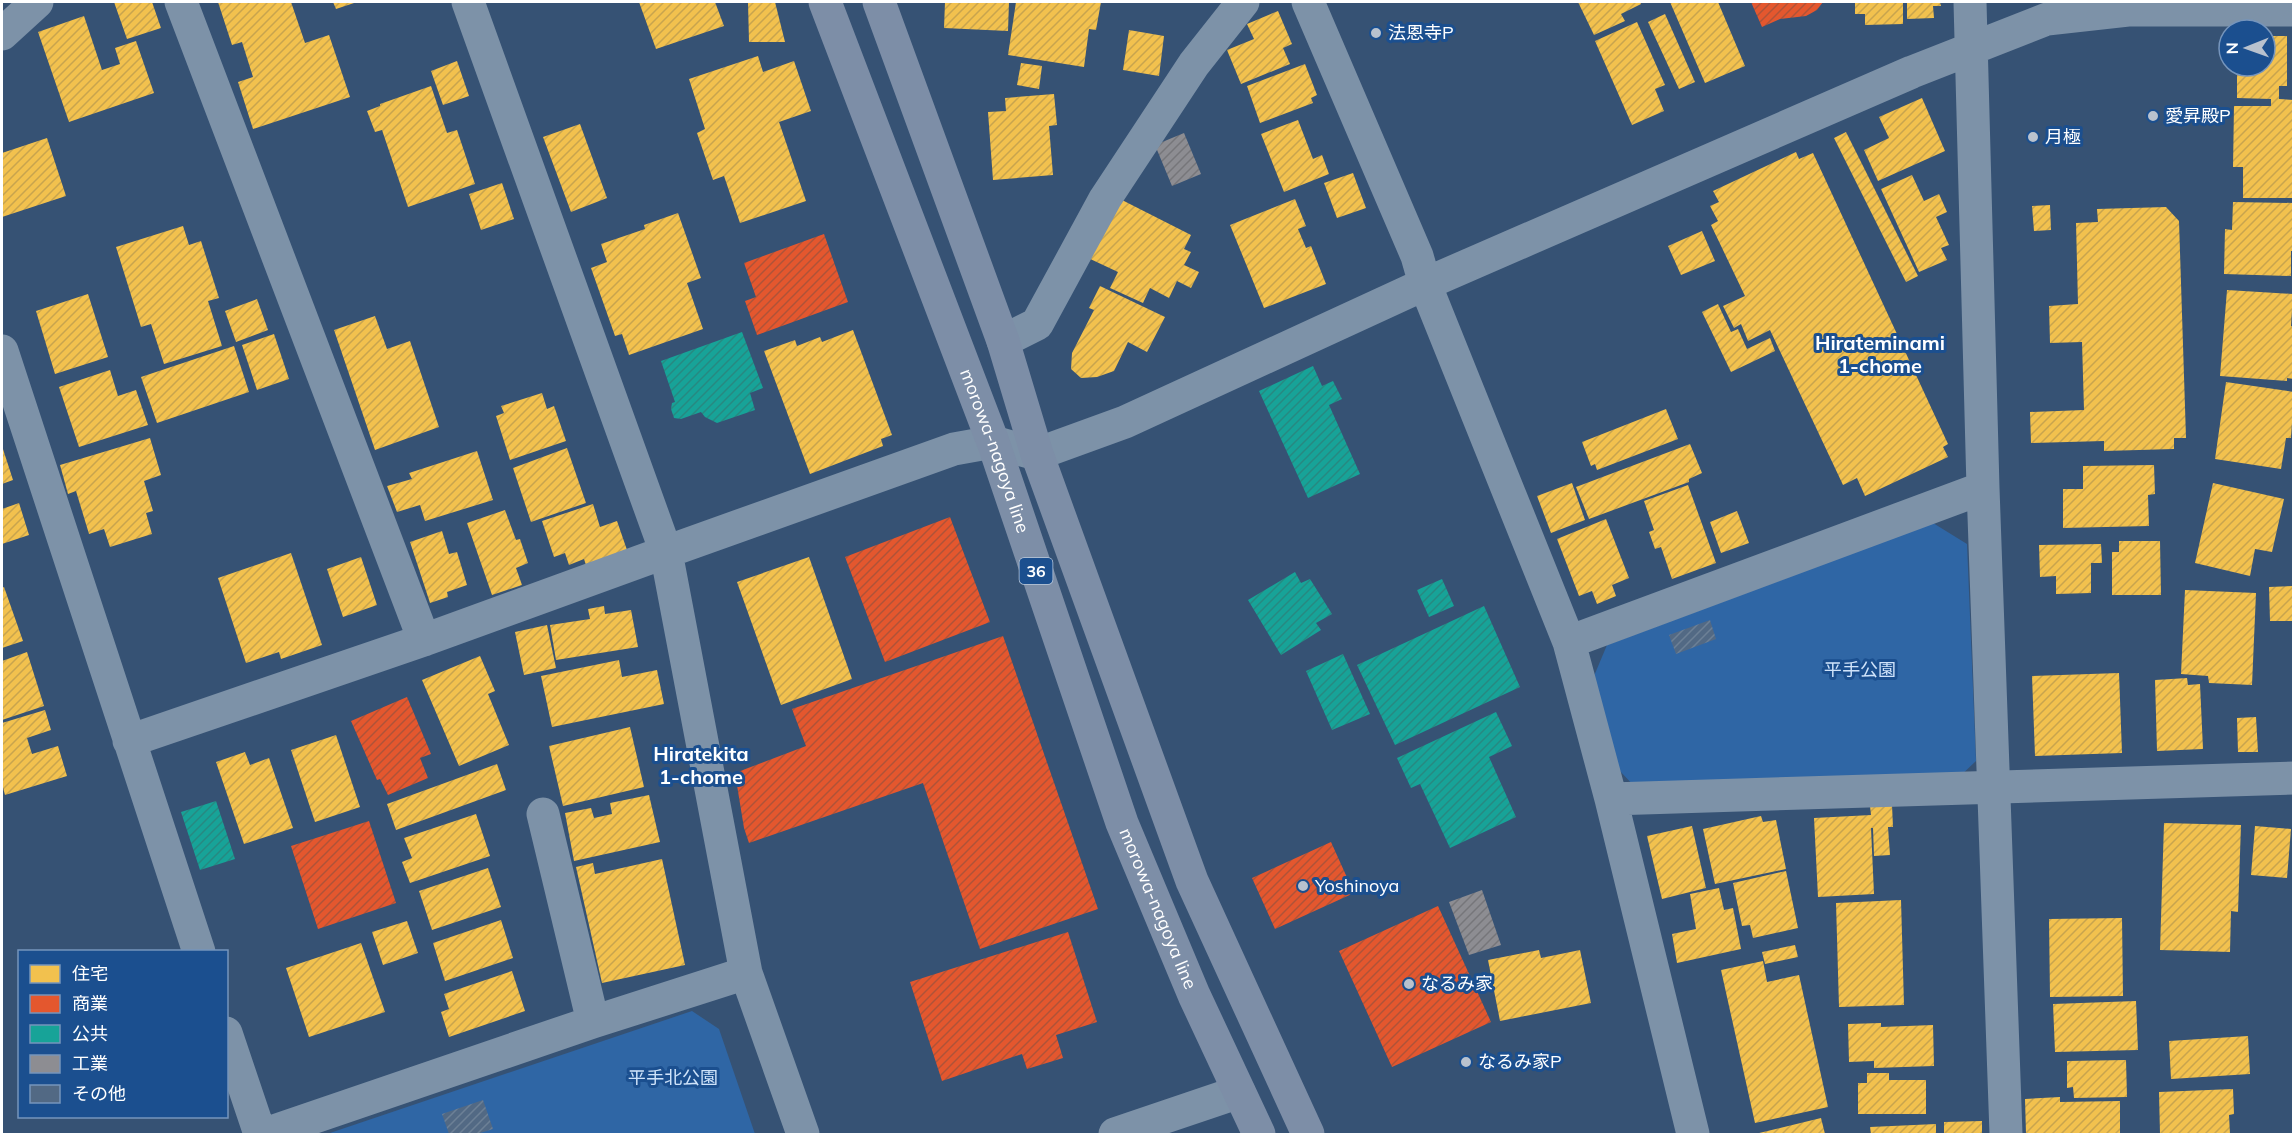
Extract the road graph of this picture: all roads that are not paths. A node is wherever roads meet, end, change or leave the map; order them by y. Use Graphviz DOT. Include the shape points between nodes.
graph roads {
  1 [pos="37,2"];
  2 [pos="181,2"];
  3 [pos="468,2"];
  4 [pos="825,2"];
  5 [pos="879,2"];
  6 [pos="1243,2"];
  7 [pos="1308,2"];
  8 [pos="1970,2"];
  9 [pos="2294,10"];
  10 [pos="2,34"];
  11 [pos="1969,50"];
  12 [pos="1425,284"];
  13 [pos="1003,341"];
  14 [pos="2,351"];
  15 [pos="993,442"];
  16 [pos="1036,454"];
  17 [pos="1983,489"];
  18 [pos="666,552"];
  19 [pos="424,640"];
  20 [pos="1569,642"];
  21 [pos="129,741"];
  22 [pos="2294,778"];
  23 [pos="1993,788"];
  24 [pos="1611,799"];
  25 [pos="543,814"];
  26 [pos="199,950"];
  27 [pos="746,973"];
  28 [pos="592,1022"];
  29 [pos="228,1039"];
  30 [pos="1239,1092"];
  31 [pos="262,1134"];
  32 [pos="803,1134"];
  33 [pos="1115,1134"];
  34 [pos="1259,1134"];
  35 [pos="1308,1134"];
  36 [pos="1693,1134"];
  37 [pos="2006,1134"];
  1 -- 10 [label="street"];
  2 -- 19 [label="street"];
  3 -- 18 [label="street"];
  4 -- 15 [label="main road, morowa-nagoya line / 36"];
  5 -- 13 [label="main road, 36"];
  6 -- 13 [label="street" via="1194,64 1122,171 1037,324"];
  7 -- 12 [label="street" via="1418,256"];
  8 -- 11 [label="street"];
  9 -- 11 [label="street" via="2128,10 2047,19"];
  11 -- 12 [label="street"];
  11 -- 17 [label="street"];
  12 -- 16 [label="street" via="1125,422"];
  12 -- 20 [label="street"];
  13 -- 16 [label="main road, 36"];
  14 -- 21 [label="street"];
  15 -- 16 [label="street"];
  15 -- 18 [label="street" via="954,449"];
  15 -- 30 [label="main road, morowa-nagoya line / 36" via="1122,823"];
  16 -- 35 [label="main road, 36" via="1192,881"];
  17 -- 20 [label="street"];
  17 -- 23 [label="street"];
  18 -- 19 [label="street"];
  18 -- 27 [label="street"];
  19 -- 21 [label="street"];
  20 -- 24 [label="street"];
  21 -- 26 [label="street"];
  22 -- 23 [label="street"];
  23 -- 24 [label="street"];
  23 -- 37 [label="street"];
  24 -- 36 [label="street"];
  25 -- 28 [label="street"];
  27 -- 28 [label="street"];
  27 -- 32 [label="street"];
  28 -- 31 [label="street"];
  29 -- 31 [label="street"];
  30 -- 33 [label="street"];
  30 -- 34 [label="main road, morowa-nagoya line / 36"];
}
